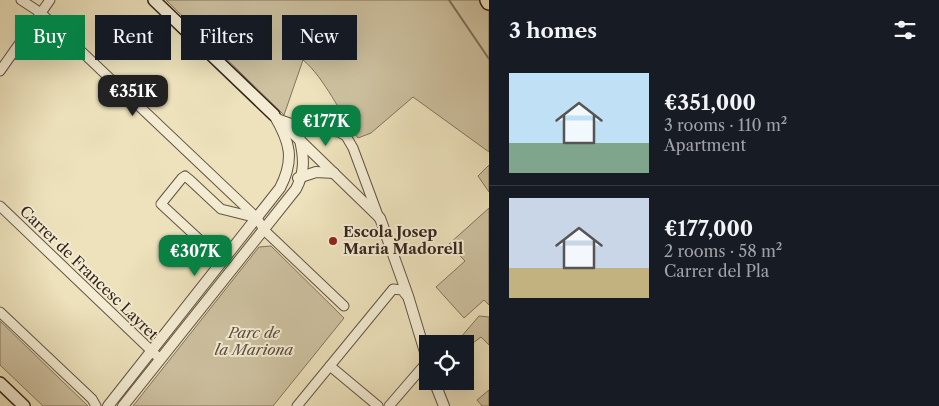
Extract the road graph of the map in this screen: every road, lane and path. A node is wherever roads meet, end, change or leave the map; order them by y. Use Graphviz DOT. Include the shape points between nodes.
graph roads {
  1 [pos="21,0"];
  2 [pos="50,0"];
  3 [pos="154,0"];
  4 [pos="41,13"];
  5 [pos="0,71"];
  6 [pos="277,118"];
  7 [pos="300,140"];
  8 [pos="334,173"];
  9 [pos="303,176"];
  10 [pos="280,188"];
  11 [pos="0,206"];
  12 [pos="257,218"];
  13 [pos="380,218"];
  14 [pos="264,230"];
  15 [pos="215,254"];
  16 [pos="408,296"];
  17 [pos="344,306"];
  18 [pos="0,312"];
  19 [pos="420,335"];
  20 [pos="156,355"];
  21 [pos="330,366"];
  22 [pos="419,372"];
  23 [pos="0,383"];
  24 [pos="438,390"];
  25 [pos="24,406"];
  26 [pos="96,406"];
  27 [pos="108,406"];
  28 [pos="123,406"];
  29 [pos="297,406"];
  30 [pos="378,406"];
  31 [pos="389,406"];
  32 [pos="444,406"];
  1 -- 4 [label="street"];
  2 -- 4 [label="street"];
  3 -- 6 [label="main road"];
  4 -- 5 [label="street"];
  4 -- 12 [label="street"];
  6 -- 7 [label="street"];
  6 -- 10 [label="street" via="289,149 289,166"];
  6 -- 13 [label="street" via="307,129 339,132 346,136"];
  7 -- 8 [label="street"];
  7 -- 9 [label="street"];
  8 -- 9 [label="street" via="316,172"];
  8 -- 13 [label="street"];
  9 -- 10 [label="street"];
  9 -- 14 [label="street"];
  10 -- 12 [label="street"];
  11 -- 20 [label="street, Carrer de Francesc Layret"];
  12 -- 14 [label="street"];
  12 -- 15 [label="street" via="221,209 186,176 182,178 161,204"];
  12 -- 20 [label="street"];
  13 -- 16 [label="street"];
  14 -- 17 [label="street"];
  14 -- 20 [label="street"];
  16 -- 19 [label="street"];
  16 -- 21 [label="street" via="402,290 393,289"];
  18 -- 26 [label="street"];
  20 -- 27 [label="street"];
  20 -- 28 [label="street"];
  21 -- 29 [label="street"];
  21 -- 30 [label="street"];
  22 -- 31 [label="street"];
  23 -- 25 [label="main road"];
  24 -- 32 [label="street"];
}
